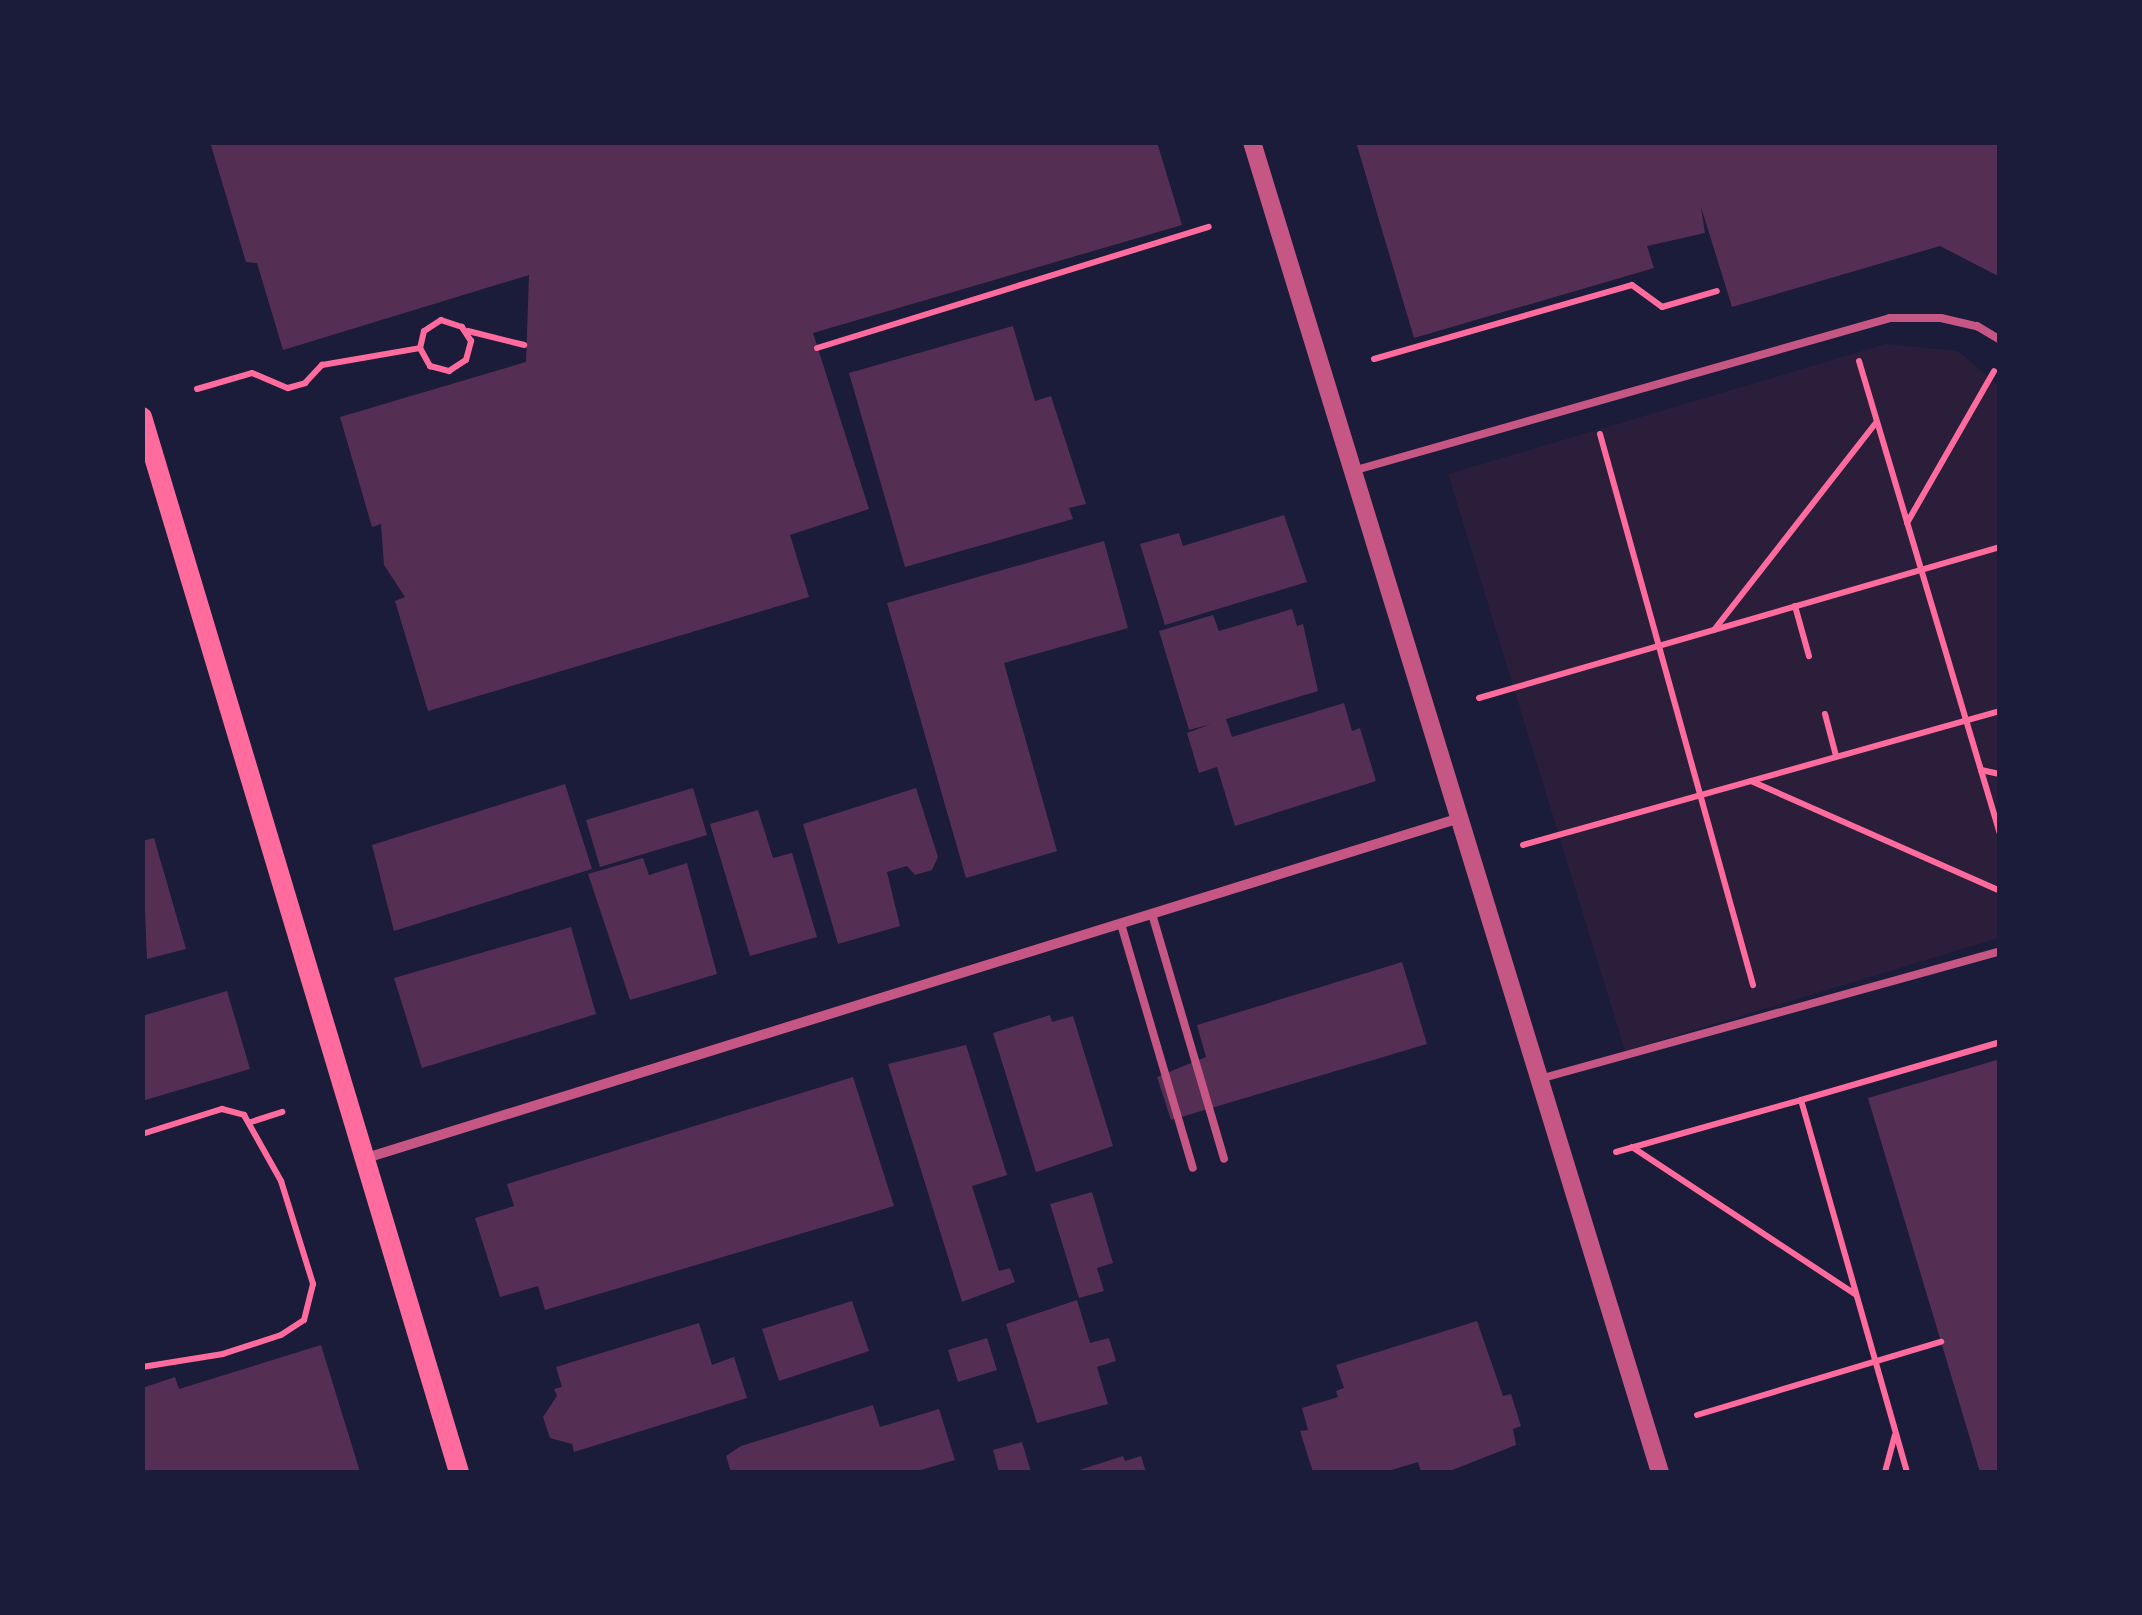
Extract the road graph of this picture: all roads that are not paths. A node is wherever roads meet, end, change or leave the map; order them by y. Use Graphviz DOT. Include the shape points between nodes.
graph roads {
  1 [pos="1252,142"];
  2 [pos="2000,340"];
  3 [pos="142,417"];
  4 [pos="148,455"];
  5 [pos="1356,470"];
  6 [pos="1464,816"];
  7 [pos="1152,914"];
  8 [pos="1121,924"];
  9 [pos="2000,951"];
  10 [pos="1543,1078"];
  11 [pos="363,1159"];
  12 [pos="1224,1160"];
  13 [pos="1194,1168"];
  14 [pos="459,1472"];
  15 [pos="1660,1472"];
  1 -- 5 [label="street"];
  2 -- 5 [label="lane" via="1978,326 1941,318 1890,318"];
  3 -- 4 [label="main road"];
  4 -- 11 [label="main road"];
  5 -- 6 [label="street"];
  6 -- 7 [label="street"];
  6 -- 10 [label="street"];
  7 -- 8 [label="street"];
  7 -- 12 [label="lane"];
  8 -- 11 [label="street"];
  8 -- 13 [label="lane"];
  9 -- 10 [label="lane"];
  10 -- 15 [label="street"];
  11 -- 14 [label="main road"];
}
